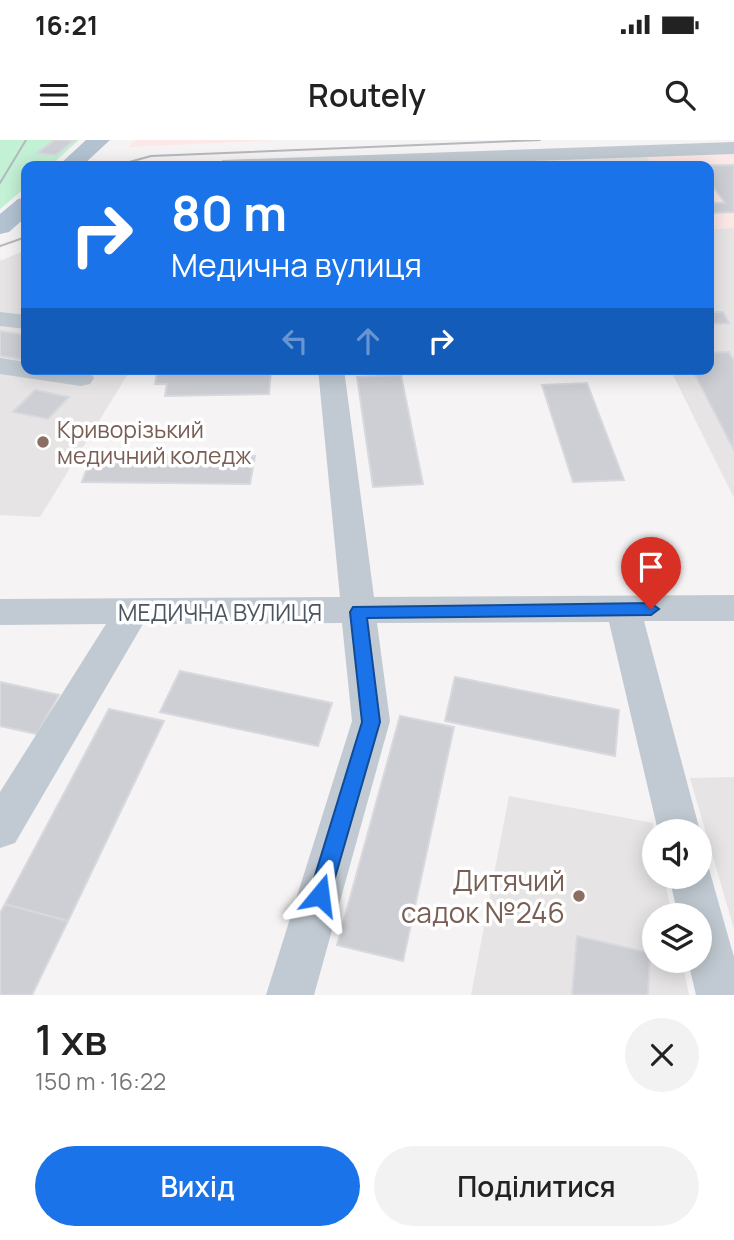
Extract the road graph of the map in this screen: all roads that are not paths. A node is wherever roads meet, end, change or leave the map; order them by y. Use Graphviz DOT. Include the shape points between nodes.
graph roads {
  1 [pos="99,140"];
  2 [pos="706,144"];
  3 [pos="734,148"];
  4 [pos="76,161"];
  5 [pos="422,161"];
  6 [pos="21,208"];
  7 [pos="0,227"];
  8 [pos="0,319"];
  9 [pos="21,321"];
  10 [pos="0,366"];
  11 [pos="21,369"];
  12 [pos="61,375"];
  13 [pos="332,375"];
  14 [pos="81,378"];
  15 [pos="734,608"];
  16 [pos="624,609"];
  17 [pos="132,611"];
  18 [pos="0,612"];
  19 [pos="358,612"];
  20 [pos="676,819"];
  21 [pos="0,828"];
  22 [pos="694,889"];
  23 [pos="290,995"];
  24 [pos="720,995"];
  1 -- 4 [label="main road"];
  2 -- 3 [label="street"];
  2 -- 5 [label="street"];
  6 -- 7 [label="main road"];
  8 -- 9 [label="street"];
  10 -- 11 [label="street"];
  12 -- 14 [label="street"];
  13 -- 19 [label="street"];
  15 -- 16 [label="street, МЕДИЧНА ВУЛИЦЯ"];
  16 -- 19 [label="street, МЕДИЧНА ВУЛИЦЯ"];
  16 -- 20 [label="street"];
  17 -- 18 [label="street, МЕДИЧНА ВУЛИЦЯ"];
  17 -- 19 [label="street, МЕДИЧНА ВУЛИЦЯ"];
  17 -- 21 [label="street"];
  19 -- 23 [label="street" via="371,722"];
  22 -- 24 [label="street"];
}
